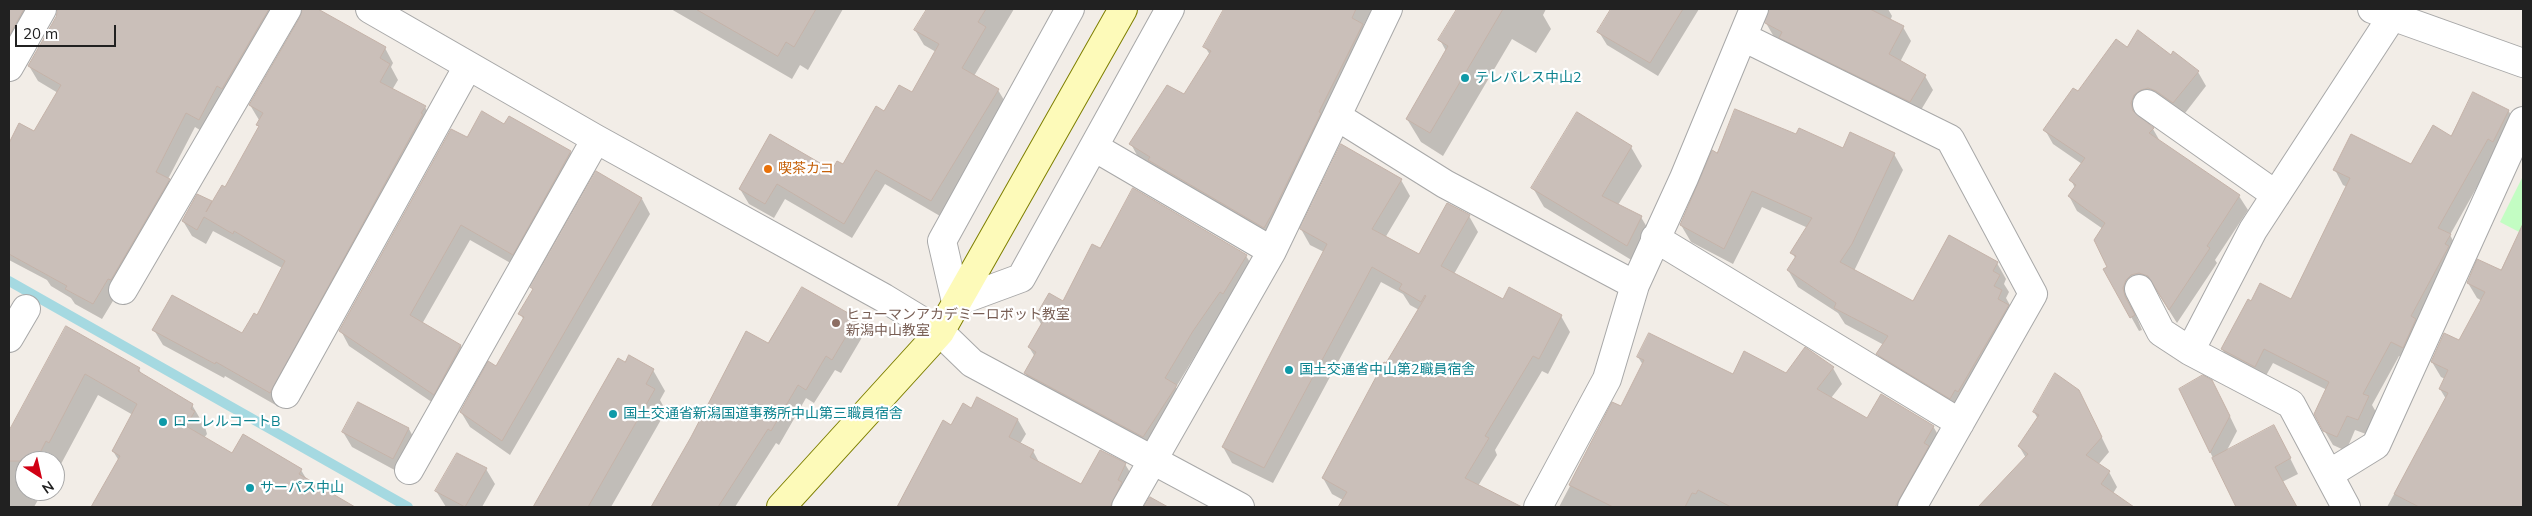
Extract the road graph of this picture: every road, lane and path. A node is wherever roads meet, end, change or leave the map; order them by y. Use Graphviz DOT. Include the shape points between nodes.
graph roads {
  1 [pos="42,9"];
  2 [pos="287,9"];
  3 [pos="370,9"];
  4 [pos="1070,9"];
  5 [pos="1124,9"];
  6 [pos="1170,9"];
  7 [pos="1388,9"];
  8 [pos="1754,9"];
  9 [pos="2387,11"];
  10 [pos="1743,36"];
  11 [pos="2523,63"];
  12 [pos="468,66"];
  13 [pos="9,67"];
  14 [pos="2147,104"];
  15 [pos="1338,117"];
  16 [pos="2523,121"];
  17 [pos="596,139"];
  18 [pos="1094,147"];
  19 [pos="2276,195"];
  20 [pos="1655,238"];
  21 [pos="1272,251"];
  22 [pos="1635,285"];
  23 [pos="2139,288"];
  24 [pos="123,290"];
  25 [pos="956,302"];
  26 [pos="26,309"];
  27 [pos="940,332"];
  28 [pos="9,338"];
  29 [pos="2190,351"];
  30 [pos="286,394"];
  31 [pos="1960,423"];
  32 [pos="1152,461"];
  33 [pos="409,470"];
  34 [pos="2329,474"];
  35 [pos="1546,504"];
  36 [pos="781,507"];
  37 [pos="1126,507"];
  38 [pos="1240,507"];
  39 [pos="1912,507"];
  40 [pos="2346,507"];
  1 -- 13 [label="street"];
  2 -- 24 [label="street"];
  3 -- 12 [label="street"];
  4 -- 25 [label="street" via="942,241"];
  5 -- 25 [label="street"];
  6 -- 18 [label="street"];
  7 -- 15 [label="street"];
  8 -- 10 [label="street"];
  9 -- 11 [label="street"];
  9 -- 19 [label="street"];
  10 -- 20 [label="street" via="1684,178"];
  10 -- 31 [label="street" via="1950,139 2033,294"];
  12 -- 17 [label="street"];
  12 -- 30 [label="street"];
  14 -- 19 [label="street"];
  15 -- 21 [label="street"];
  15 -- 22 [label="street" via="1445,184"];
  16 -- 34 [label="street" via="2376,445"];
  17 -- 27 [label="street"];
  17 -- 33 [label="street"];
  18 -- 21 [label="street"];
  18 -- 25 [label="street" via="1020,278"];
  19 -- 29 [label="street" via="2253,230"];
  20 -- 22 [label="street"];
  20 -- 31 [label="street"];
  21 -- 32 [label="street"];
  22 -- 35 [label="street" via="1607,378"];
  23 -- 29 [label="street" via="2161,332"];
  25 -- 27 [label="street"];
  26 -- 28 [label="street"];
  27 -- 32 [label="street" via="972,363"];
  27 -- 36 [label="street"];
  29 -- 34 [label="street" via="2291,404"];
  31 -- 39 [label="street"];
  32 -- 37 [label="street"];
  32 -- 38 [label="street"];
  34 -- 40 [label="street"];
}
